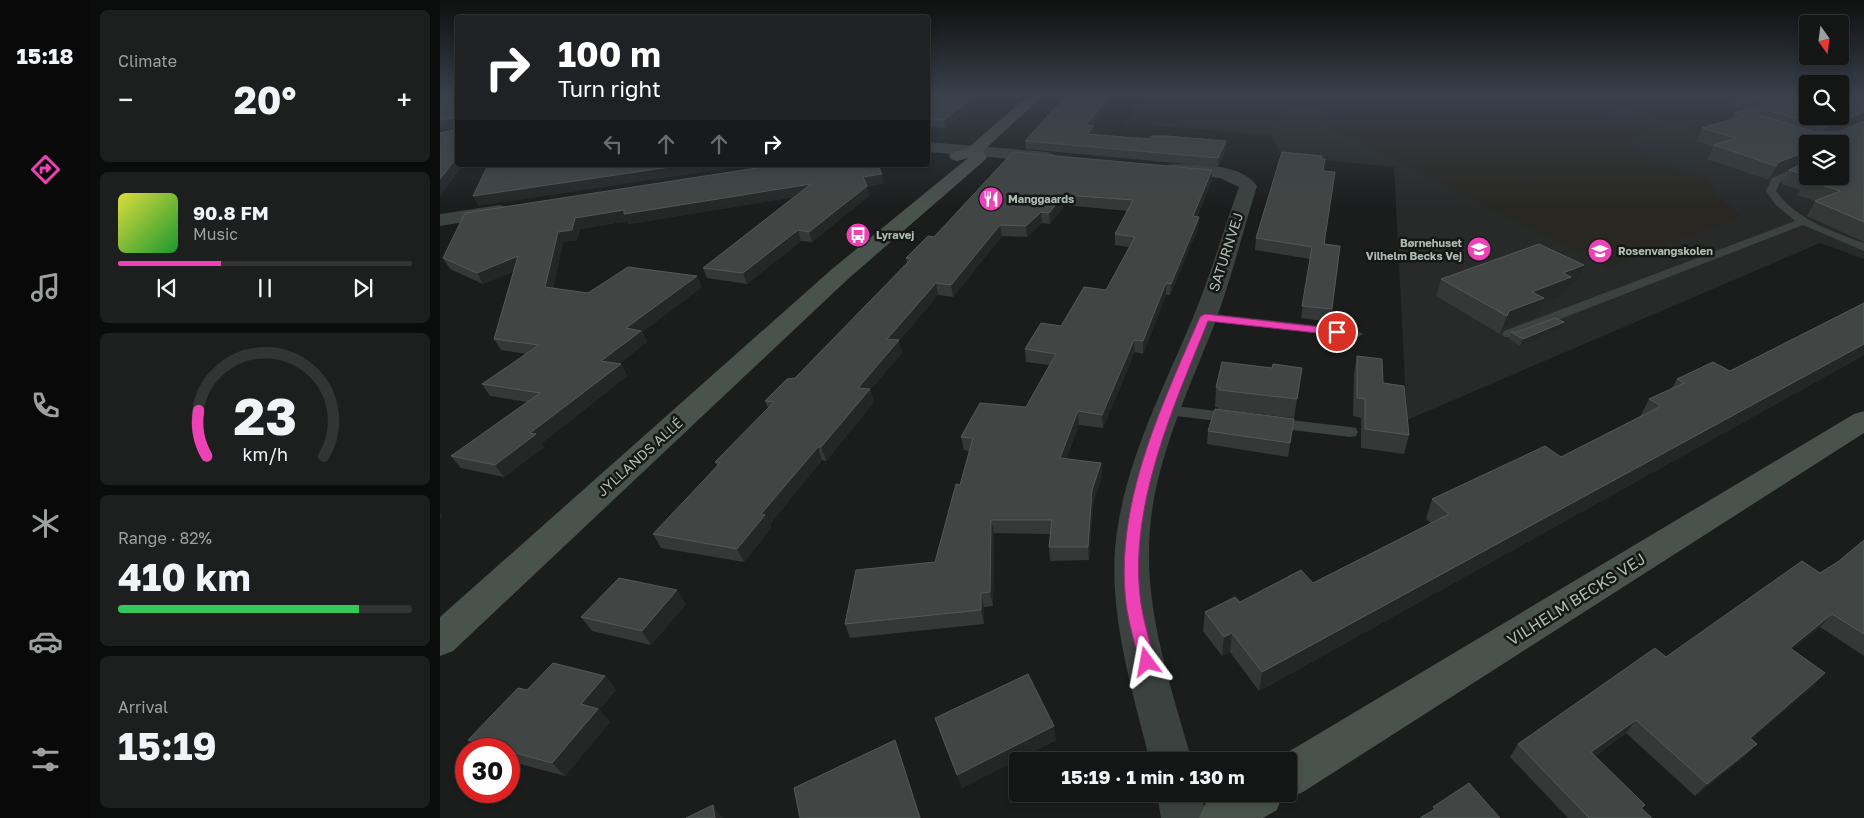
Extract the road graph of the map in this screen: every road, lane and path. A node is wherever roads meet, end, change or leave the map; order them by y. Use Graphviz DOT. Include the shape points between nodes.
graph roads {
  1 [pos="994,133"];
  2 [pos="930,147"];
  3 [pos="974,151"];
  4 [pos="1059,158"];
  5 [pos="1156,167"];
  6 [pos="1799,170"];
  7 [pos="519,208"];
  8 [pos="440,220"];
  9 [pos="1804,220"];
  10 [pos="1864,247"];
  11 [pos="1205,317"];
  12 [pos="1356,334"];
  13 [pos="1509,334"];
  14 [pos="1166,410"];
  15 [pos="1864,420"];
  16 [pos="1350,432"];
  17 [pos="440,640"];
  18 [pos="1169,752"];
  19 [pos="1297,772"];
  20 [pos="1181,802"];
  21 [pos="1248,802"];
  22 [pos="1184,818"];
  23 [pos="1222,818"];
  1 -- 3 [label="street, JYLLANDS ALLÉ"];
  2 -- 3 [label="street"];
  3 -- 4 [label="street"];
  3 -- 17 [label="street, JYLLANDS ALLÉ" via="979,158 840,274"];
  5 -- 11 [label="street, SATURNVEJ" via="1224,174 1240,179 1248,186"];
  6 -- 9 [label="lane" via="1776,180 1771,190 1777,202"];
  7 -- 8 [label="street"];
  9 -- 10 [label="lane"];
  9 -- 13 [label="lane"];
  11 -- 12 [label="lane"];
  11 -- 14 [label="street, SATURNVEJ"];
  14 -- 16 [label="lane"];
  14 -- 18 [label="street, SATURNVEJ" via="1139,499 1132,549 1134,609"];
  15 -- 19 [label="street, VILHELM BECKS VEJ"];
  20 -- 22 [label="street"];
  21 -- 23 [label="street"];
}
